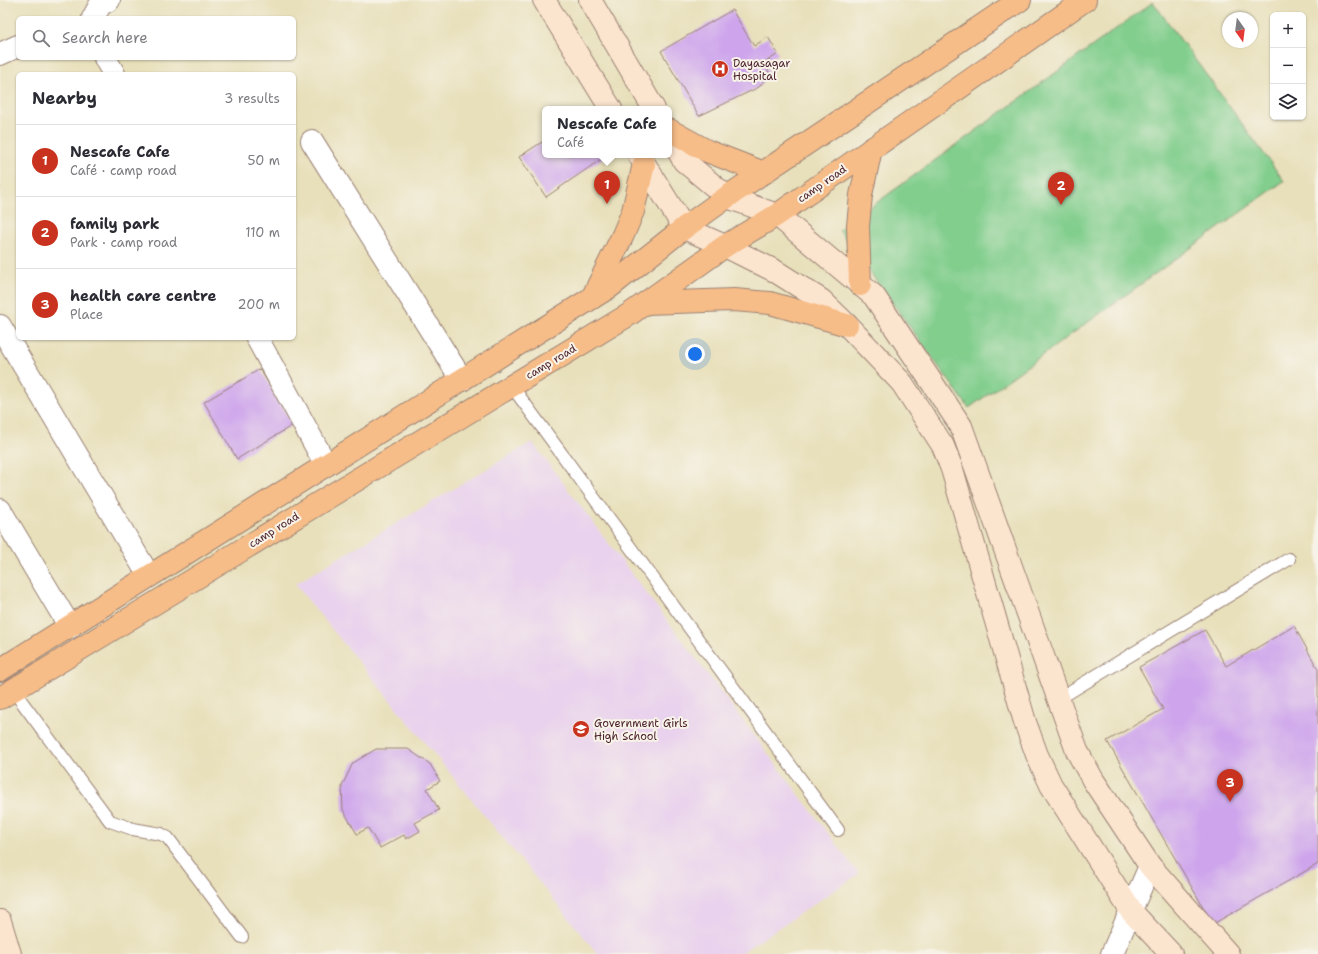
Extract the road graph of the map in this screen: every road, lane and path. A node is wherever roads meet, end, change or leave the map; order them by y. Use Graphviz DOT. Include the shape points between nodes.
graph roads {
  1 [pos="109,0"];
  2 [pos="544,0"];
  3 [pos="590,0"];
  4 [pos="1020,0"];
  5 [pos="1085,0"];
  6 [pos="92,16"];
  7 [pos="16,47"];
  8 [pos="0,54"];
  9 [pos="106,60"];
  10 [pos="113,72"];
  11 [pos="609,106"];
  12 [pos="652,106"];
  13 [pos="672,132"];
  14 [pos="672,140"];
  15 [pos="312,141"];
  16 [pos="871,149"];
  17 [pos="641,159"];
  18 [pos="764,173"];
  19 [pos="727,197"];
  20 [pos="777,215"];
  21 [pos="684,228"];
  22 [pos="725,246"];
  23 [pos="860,285"];
  24 [pos="591,299"];
  25 [pos="646,303"];
  26 [pos="847,325"];
  27 [pos="0,326"];
  28 [pos="258,340"];
  29 [pos="462,380"];
  30 [pos="511,386"];
  31 [pos="326,465"];
  32 [pos="0,510"];
  33 [pos="1289,559"];
  34 [pos="149,576"];
  35 [pos="70,627"];
  36 [pos="0,670"];
  37 [pos="7,694"];
  38 [pos="1058,699"];
  39 [pos="838,830"];
  40 [pos="1150,866"];
  41 [pos="1130,911"];
  42 [pos="0,921"];
  43 [pos="242,937"];
  44 [pos="10,954"];
  45 [pos="1112,954"];
  46 [pos="1171,954"];
  47 [pos="1228,954"];
  1 -- 6 [label="street"];
  2 -- 11 [label="street"];
  3 -- 12 [label="street"];
  4 -- 18 [label="main road"];
  5 -- 16 [label="main road, camp road"];
  7 -- 8 [label="street"];
  9 -- 10 [label="street"];
  13 -- 18 [label="main road" via="707,151"];
  14 -- 19 [label="street" via="684,161"];
  15 -- 29 [label="street"];
  16 -- 20 [label="main road, camp road"];
  16 -- 23 [label="main road" via="859,210"];
  17 -- 21 [label="street"];
  17 -- 24 [label="main road" via="630,217"];
  18 -- 19 [label="main road"];
  19 -- 20 [label="street"];
  19 -- 21 [label="main road"];
  20 -- 22 [label="main road, camp road"];
  20 -- 23 [label="street"];
  21 -- 22 [label="street"];
  21 -- 24 [label="main road" via="612,286"];
  22 -- 25 [label="main road, camp road"];
  22 -- 26 [label="street" via="775,271 821,300"];
  23 -- 38 [label="street" via="874,296 960,426"];
  24 -- 29 [label="main road"];
  25 -- 26 [label="main road" via="734,300 770,303"];
  25 -- 30 [label="main road, camp road"];
  26 -- 41 [label="street" via="902,383 943,446 1037,755 1051,785"];
  27 -- 34 [label="street"];
  28 -- 31 [label="street"];
  29 -- 31 [label="main road"];
  30 -- 37 [label="main road, camp road"];
  30 -- 39 [label="lane"];
  31 -- 34 [label="main road"];
  32 -- 35 [label="street"];
  33 -- 38 [label="lane"];
  34 -- 35 [label="main road"];
  35 -- 36 [label="main road"];
  37 -- 43 [label="lane" via="110,821 168,838"];
  38 -- 40 [label="street" via="1077,751 1093,780"];
  40 -- 41 [label="street"];
  40 -- 47 [label="street"];
  41 -- 45 [label="street"];
  41 -- 46 [label="street"];
  42 -- 44 [label="street"];
}
